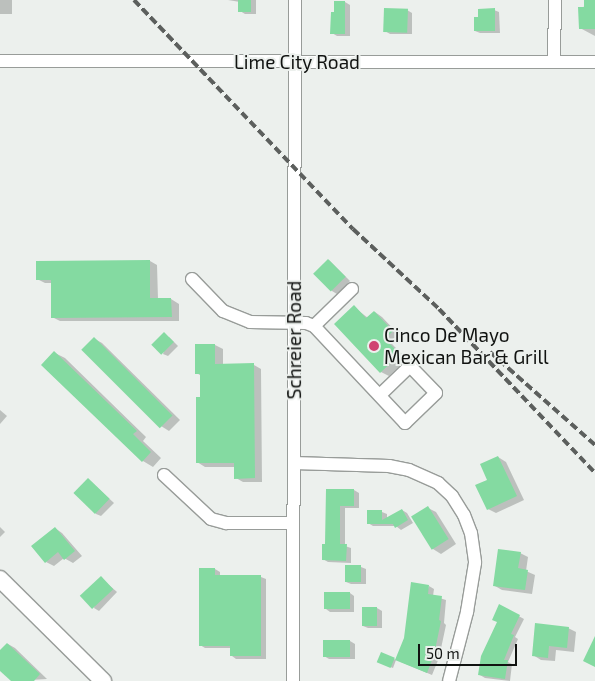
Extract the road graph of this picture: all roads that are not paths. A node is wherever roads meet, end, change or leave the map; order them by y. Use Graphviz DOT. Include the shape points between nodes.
graph roads {
  1 [pos="295,0"];
  2 [pos="555,0"];
  3 [pos="0,61"];
  4 [pos="294,62"];
  5 [pos="554,62"];
  6 [pos="595,62"];
  7 [pos="192,280"];
  8 [pos="352,289"];
  9 [pos="294,322"];
  10 [pos="314,326"];
  11 [pos="380,395"];
  12 [pos="294,463"];
  13 [pos="164,475"];
  14 [pos="293,523"];
  15 [pos="0,579"];
  16 [pos="103,681"];
  17 [pos="293,681"];
  18 [pos="449,681"];
  1 -- 4 [label="street, Schreier Road"];
  2 -- 5 [label="street"];
  3 -- 4 [label="street, Lime City Road"];
  4 -- 5 [label="street, Lime City Road"];
  4 -- 9 [label="street, Schreier Road"];
  5 -- 6 [label="street, Lime City Road"];
  7 -- 9 [label="street" via="224,311 250,322"];
  8 -- 10 [label="street"];
  9 -- 10 [label="street"];
  9 -- 12 [label="street, Schreier Road"];
  10 -- 11 [label="street"];
  11 -- 11 [label="street" via="405,423 436,393 410,366"];
  12 -- 14 [label="street, Schreier Road"];
  12 -- 18 [label="street" via="396,467 429,477 452,496 472,533 475,562 467,612"];
  13 -- 14 [label="street" via="211,520"];
  14 -- 17 [label="street, Schreier Road"];
  15 -- 16 [label="main road"];
}
